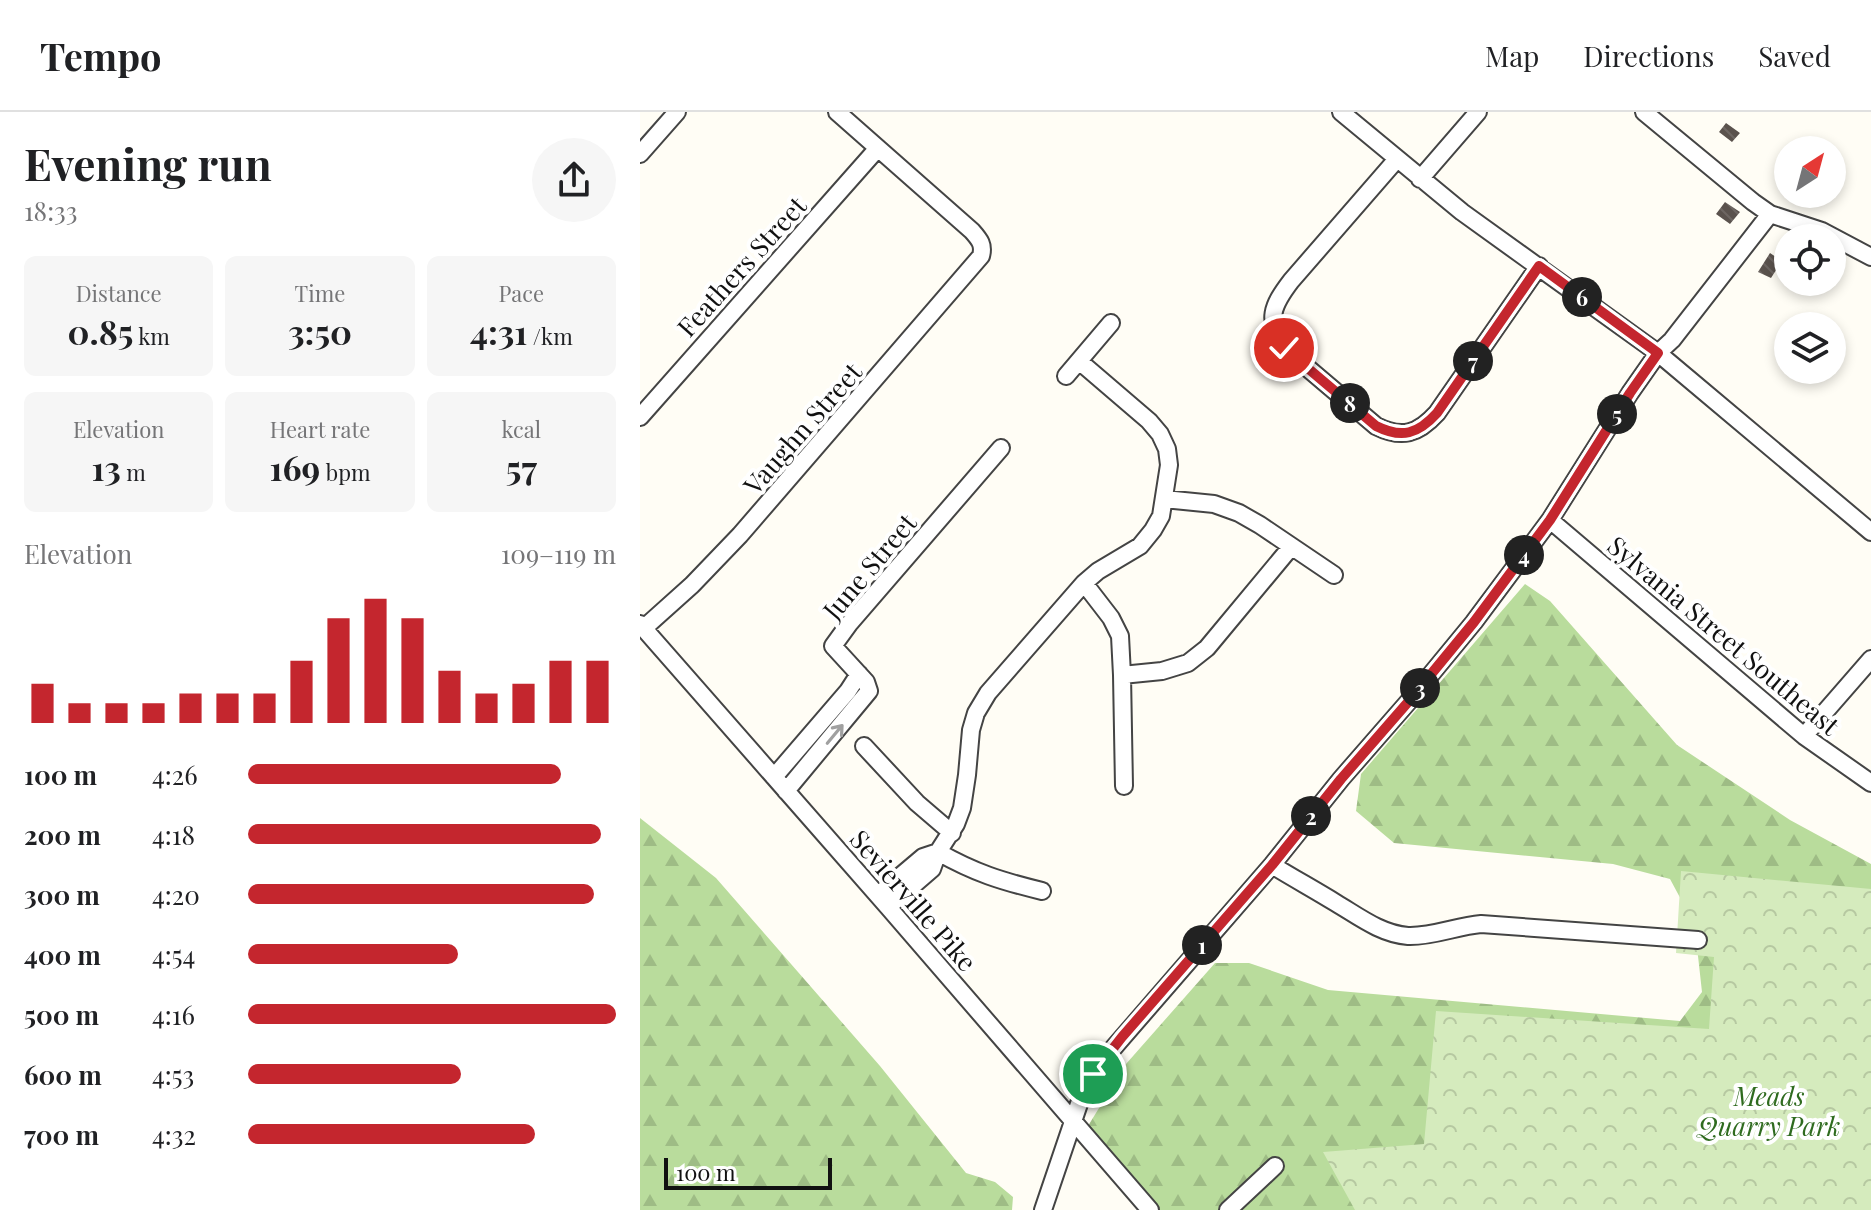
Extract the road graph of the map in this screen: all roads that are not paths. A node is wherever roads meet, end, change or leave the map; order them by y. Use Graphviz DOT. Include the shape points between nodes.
graph roads {
  1 [pos="677,112"];
  2 [pos="837,112"];
  3 [pos="1341,112"];
  4 [pos="1478,112"];
  5 [pos="1644,112"];
  6 [pos="878,148"];
  7 [pos="640,154"];
  8 [pos="1397,159"];
  9 [pos="1420,179"];
  10 [pos="1770,214"];
  11 [pos="1871,257"];
  12 [pos="1539,266"];
  13 [pos="1111,323"];
  14 [pos="1658,353"];
  15 [pos="1079,361"];
  16 [pos="1066,376"];
  17 [pos="640,417"];
  18 [pos="1001,448"];
  19 [pos="1164,499"];
  20 [pos="1550,520"];
  21 [pos="1871,532"];
  22 [pos="1291,547"];
  23 [pos="1334,575"];
  24 [pos="1084,583"];
  25 [pos="642,626"];
  26 [pos="1871,659"];
  27 [pos="859,674"];
  28 [pos="1122,675"];
  29 [pos="1804,736"];
  30 [pos="864,746"];
  31 [pos="774,777"];
  32 [pos="1871,783"];
  33 [pos="1124,786"];
  34 [pos="786,791"];
  35 [pos="952,833"];
  36 [pos="938,852"];
  37 [pos="1272,865"];
  38 [pos="1042,891"];
  39 [pos="883,901"];
  40 [pos="1698,940"];
  41 [pos="1073,1122"];
  42 [pos="1275,1166"];
  43 [pos="1043,1210"];
  44 [pos="1150,1210"];
  45 [pos="1228,1210"];
  1 -- 7 [label="street"];
  2 -- 6 [label="street"];
  3 -- 8 [label="street"];
  4 -- 9 [label="street"];
  5 -- 10 [label="street"];
  6 -- 17 [label="street, Feathers Street"];
  6 -- 25 [label="street, Vaughn Street" via="972,231 983,249 981,256 740,535"];
  8 -- 9 [label="street"];
  8 -- 12 [label="street" via="1291,281 1273,313 1284,348 1376,426 1404,434 1427,425"];
  9 -- 12 [label="street"];
  10 -- 11 [label="street" via="1822,231"];
  10 -- 14 [label="street"];
  12 -- 14 [label="street"];
  13 -- 15 [label="street"];
  14 -- 20 [label="street"];
  14 -- 21 [label="street"];
  15 -- 16 [label="street"];
  15 -- 19 [label="street" via="1160,434 1169,465"];
  18 -- 27 [label="street, June Street" via="833,646"];
  19 -- 22 [label="street" via="1214,504 1239,513"];
  19 -- 24 [label="street" via="1161,516 1140,546"];
  20 -- 29 [label="street, Sylvania Street Southeast"];
  20 -- 37 [label="street" via="1474,622"];
  22 -- 23 [label="street"];
  22 -- 28 [label="street" via="1207,648 1188,663"];
  24 -- 28 [label="street" via="1120,636"];
  24 -- 35 [label="street" via="976,713 962,808"];
  25 -- 31 [label="street, Sevierville Pike"];
  26 -- 29 [label="street"];
  27 -- 31 [label="street"];
  34 -- 27 [label="street, one-way" via="869,691"];
  28 -- 33 [label="street"];
  29 -- 32 [label="street, Sylvania Street Southeast"];
  30 -- 35 [label="street"];
  31 -- 34 [label="street, Sevierville Pike"];
  34 -- 39 [label="street, Sevierville Pike"];
  35 -- 36 [label="street"];
  36 -- 38 [label="street" via="1000,881"];
  36 -- 39 [label="street" via="923,857"];
  37 -- 40 [label="street" via="1370,924 1407,936 1481,924"];
  37 -- 41 [label="street" via="1103,1060 1083,1092"];
  39 -- 41 [label="street, Sevierville Pike"];
  41 -- 43 [label="street"];
  41 -- 44 [label="street, Sevierville Pike"];
  42 -- 45 [label="street"];
}
